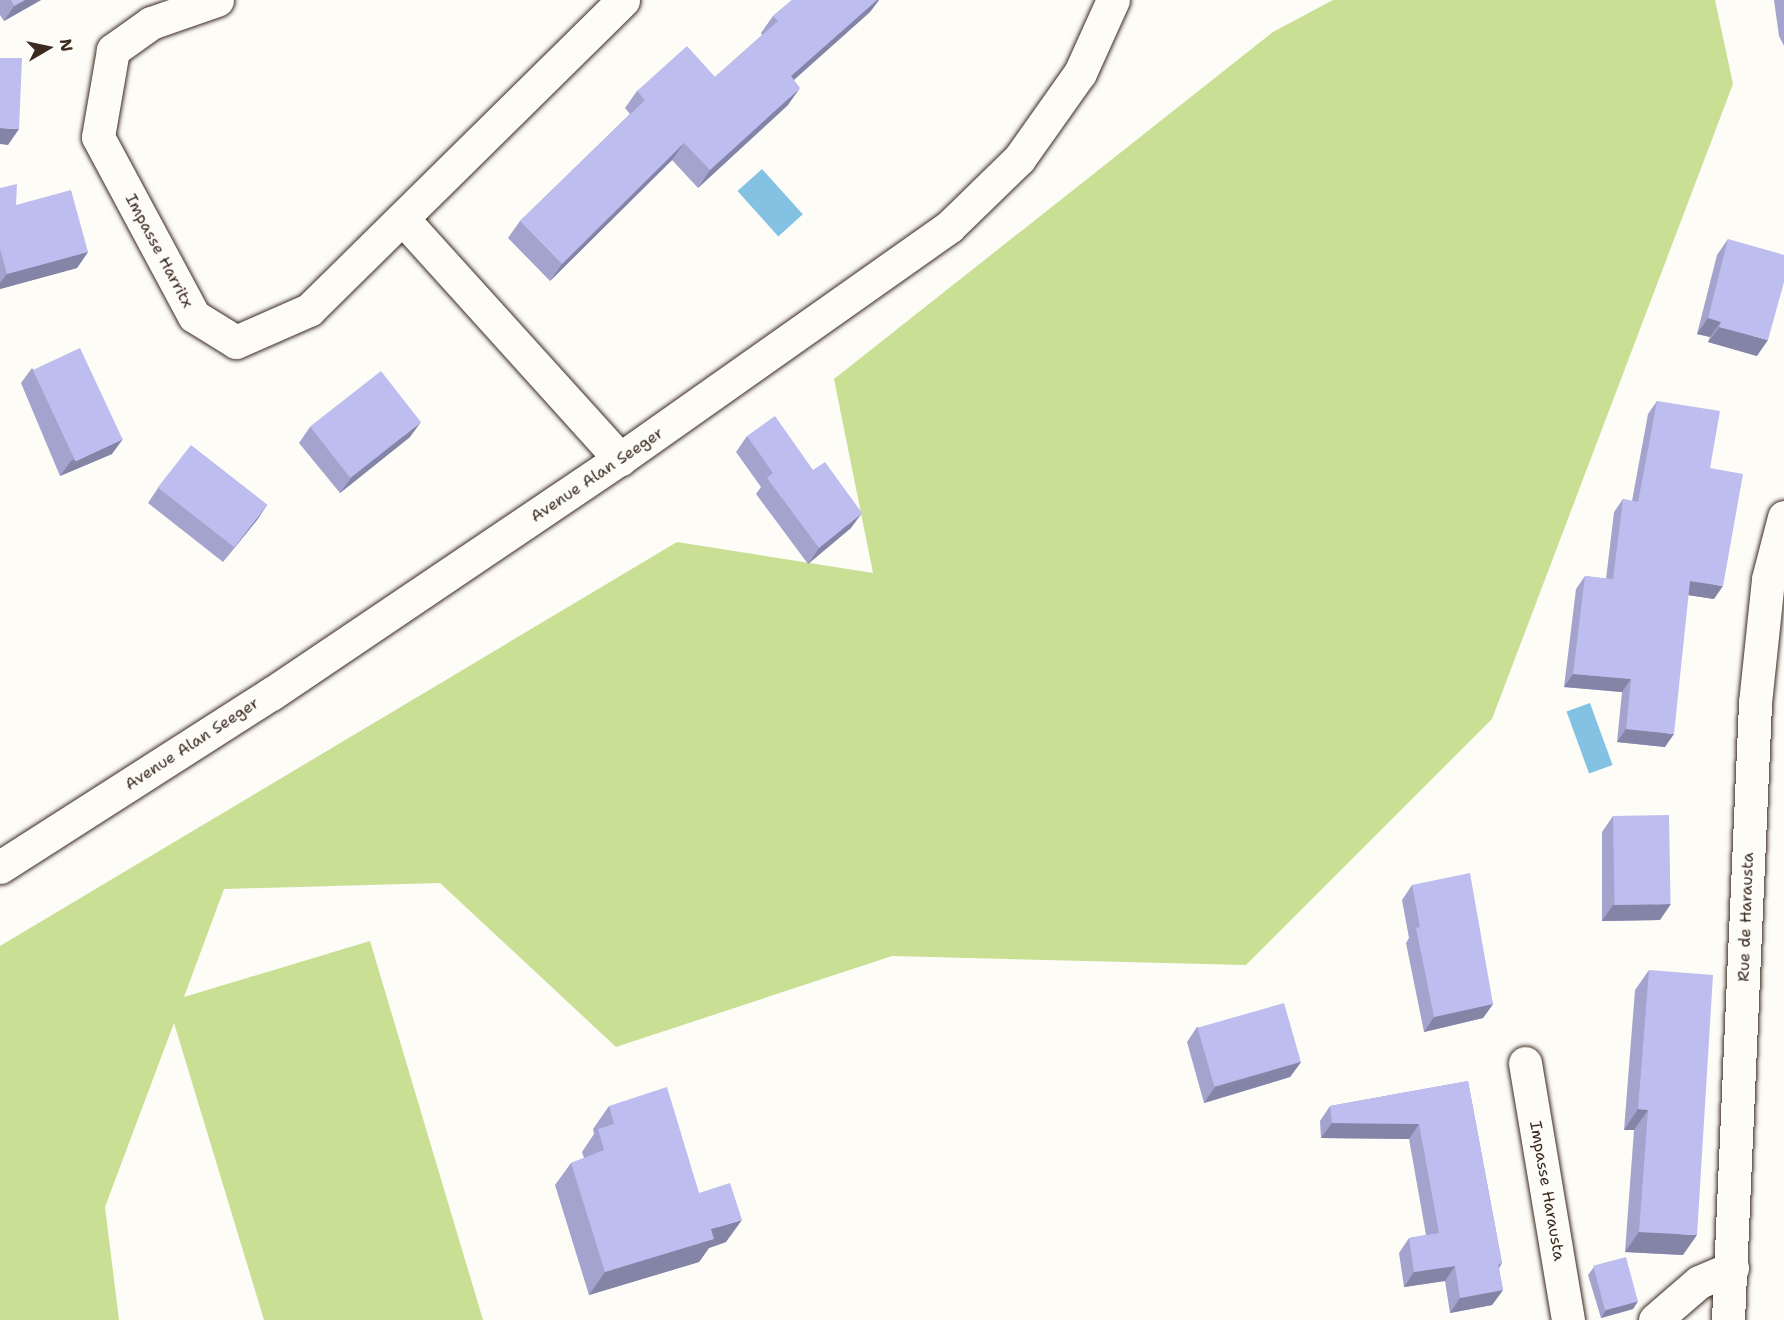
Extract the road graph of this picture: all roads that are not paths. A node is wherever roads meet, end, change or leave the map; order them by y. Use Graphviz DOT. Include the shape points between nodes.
graph roads {
  1 [pos="217,0"];
  2 [pos="623,0"];
  3 [pos="1113,0"];
  4 [pos="403,219"];
  5 [pos="620,459"];
  6 [pos="1784,518"];
  7 [pos="0,867"];
  8 [pos="1525,1063"];
  9 [pos="1732,1268"];
  10 [pos="1568,1320"];
  11 [pos="1655,1320"];
  12 [pos="1728,1320"];
  1 -- 4 [label="street, Impasse Harritx" via="151,23 113,50 98,137 194,316 236,342 309,310"];
  2 -- 4 [label="street, Impasse Harritx"];
  3 -- 5 [label="street, Avenue Alan Seeger" via="1080,73 1019,159 949,227"];
  4 -- 5 [label="street"];
  5 -- 7 [label="street, Avenue Alan Seeger" via="271,694"];
  6 -- 9 [label="street, Rue de Harausta" via="1768,579 1755,703"];
  8 -- 10 [label="street, Impasse Harausta"];
  9 -- 11 [label="street" via="1699,1282"];
  9 -- 12 [label="street, Rue de Harausta"];
}
